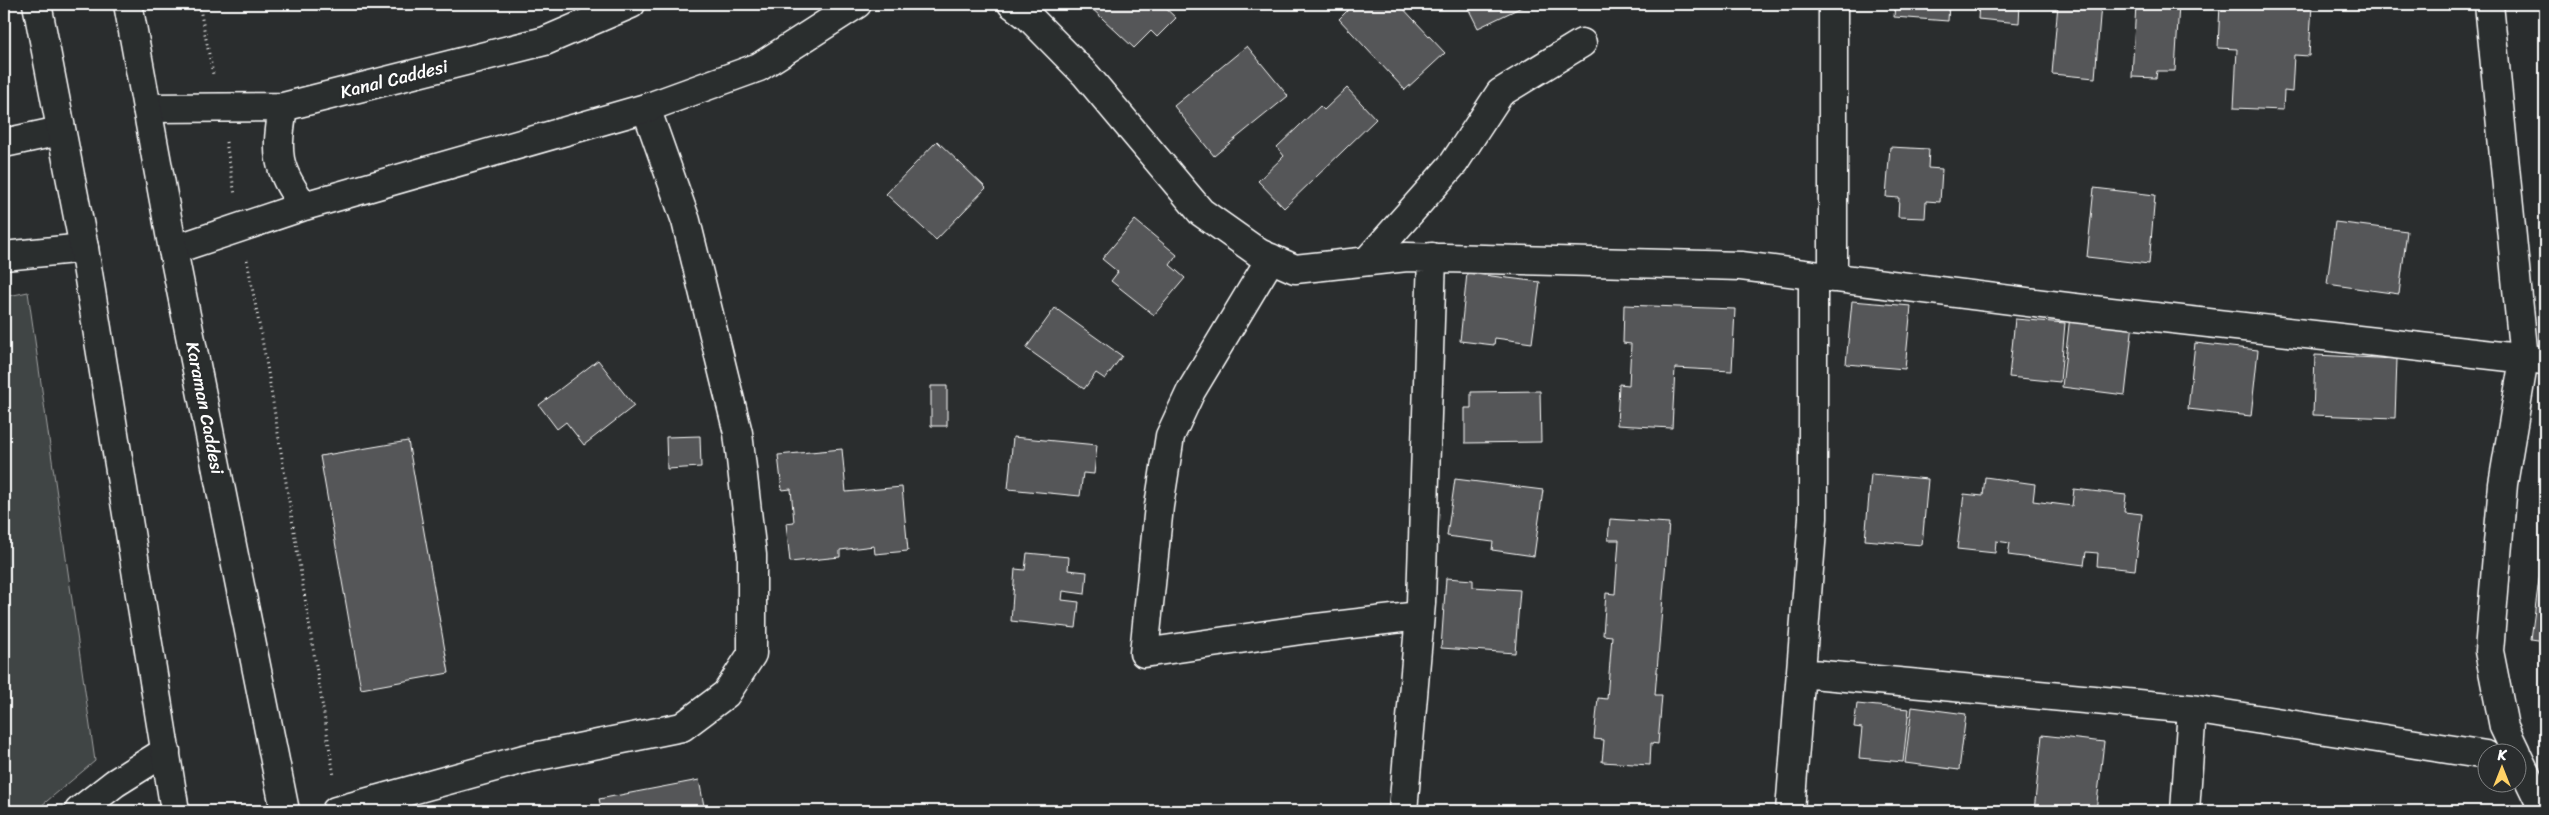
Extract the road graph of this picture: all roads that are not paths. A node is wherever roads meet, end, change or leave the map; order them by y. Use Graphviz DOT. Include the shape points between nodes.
graph roads {
  1 [pos="37,4"];
  2 [pos="128,4"];
  3 [pos="632,4"];
  4 [pos="857,4"];
  5 [pos="1012,4"];
  6 [pos="1834,4"];
  7 [pos="2489,4"];
  8 [pos="1582,43"];
  9 [pos="283,107"];
  10 [pos="147,108"];
  11 [pos="646,108"];
  12 [pos="60,131"];
  13 [pos="4,143"];
  14 [pos="304,206"];
  15 [pos="84,248"];
  16 [pos="173,250"];
  17 [pos="4,256"];
  18 [pos="1432,257"];
  19 [pos="1271,258"];
  20 [pos="1367,261"];
  21 [pos="1823,276"];
  22 [pos="2535,360"];
  23 [pos="1419,616"];
  24 [pos="1801,673"];
  25 [pos="2192,708"];
  26 [pos="2513,742"];
  27 [pos="166,751"];
  28 [pos="2476,753"];
  29 [pos="2526,766"];
  30 [pos="79,811"];
  31 [pos="175,811"];
  32 [pos="285,811"];
  33 [pos="336,811"];
  34 [pos="1403,811"];
  35 [pos="1790,811"];
  36 [pos="2185,811"];
  37 [pos="2544,811"];
  1 -- 12 [label="main road"];
  2 -- 10 [label="main road, Karaman Caddesi"];
  3 -- 9 [label="main road, Kanal Caddesi" via="545,41"];
  4 -- 11 [label="main road" via="759,67"];
  5 -- 19 [label="main road" via="1030,17 1086,75 1201,212"];
  6 -- 21 [label="main road"];
  7 -- 22 [label="main road"];
  8 -- 20 [label="main road" via="1500,93 1454,163"];
  9 -- 10 [label="main road, Kanal Caddesi"];
  9 -- 14 [label="main road" via="278,158 286,181"];
  10 -- 16 [label="main road, Karaman Caddesi"];
  11 -- 14 [label="main road"];
  11 -- 33 [label="main road" via="686,221 738,433 752,555 752,654 726,694 682,727 524,759"];
  12 -- 13 [label="main road"];
  12 -- 15 [label="main road"];
  14 -- 16 [label="main road"];
  15 -- 17 [label="main road"];
  15 -- 27 [label="main road"];
  16 -- 32 [label="main road, Karaman Caddesi"];
  18 -- 20 [label="main road"];
  18 -- 21 [label="main road" via="1741,266"];
  18 -- 23 [label="main road"];
  19 -- 20 [label="main road" via="1295,269"];
  19 -- 23 [label="main road" via="1191,391 1170,436 1159,506 1144,653"];
  21 -- 22 [label="main road"];
  21 -- 24 [label="main road" via="1813,518"];
  22 -- 26 [label="main road" via="2504,484 2489,651 2504,727"];
  23 -- 34 [label="main road"];
  24 -- 25 [label="main road"];
  24 -- 35 [label="main road"];
  25 -- 28 [label="main road"];
  25 -- 36 [label="main road"];
  27 -- 30 [label="main road" via="115,783"];
  27 -- 31 [label="main road"];
  29 -- 37 [label="main road"];
}
